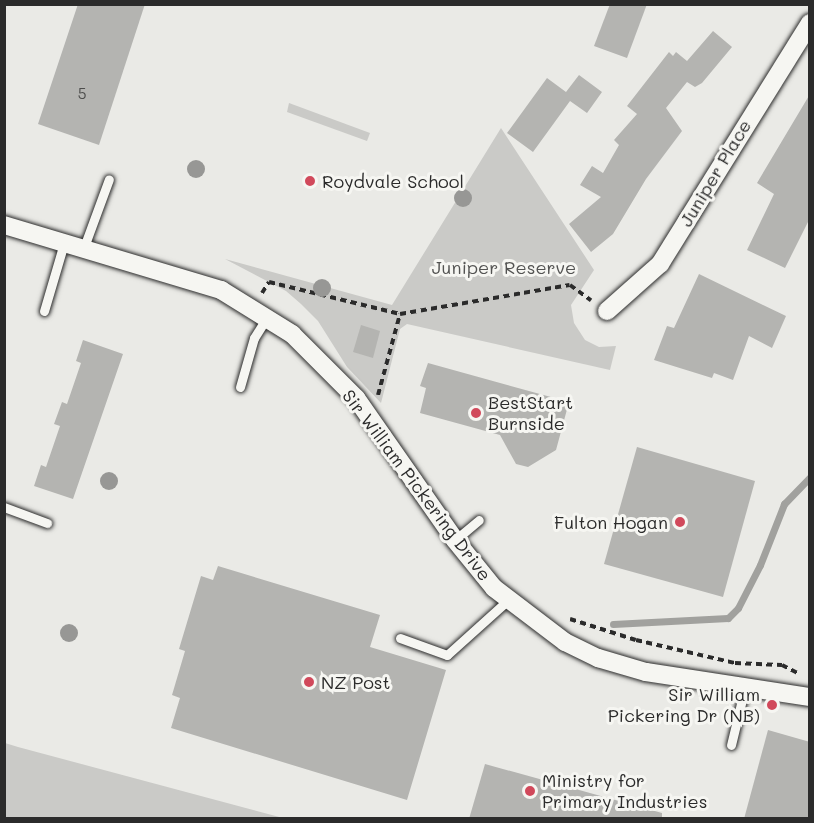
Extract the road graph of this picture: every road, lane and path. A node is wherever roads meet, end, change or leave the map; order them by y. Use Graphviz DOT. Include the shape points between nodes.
graph roads {
  1 [pos="810,23"];
  2 [pos="109,179"];
  3 [pos="4,225"];
  4 [pos="64,243"];
  5 [pos="84,248"];
  6 [pos="607,310"];
  7 [pos="44,311"];
  8 [pos="261,311"];
  9 [pos="400,314"];
  10 [pos="240,387"];
  11 [pos="377,399"];
  12 [pos="4,507"];
  13 [pos="478,520"];
  14 [pos="47,523"];
  15 [pos="455,540"];
  16 [pos="508,600"];
  17 [pos="566,617"];
  18 [pos="400,638"];
  19 [pos="800,674"];
  20 [pos="745,687"];
  21 [pos="810,697"];
  22 [pos="731,745"];
  1 -- 6 [label="street, Juniper Place" via="660,264"];
  2 -- 5 [label="lane"];
  3 -- 4 [label="street, Sir William Pickering Drive"];
  4 -- 5 [label="street, Sir William Pickering Drive"];
  4 -- 7 [label="lane"];
  5 -- 8 [label="street, Sir William Pickering Drive" via="221,290"];
  6 -- 9 [label="path" via="570,285"];
  8 -- 9 [label="path" via="269,282"];
  8 -- 10 [label="lane"];
  8 -- 15 [label="street, Sir William Pickering Drive" via="292,334 356,398"];
  9 -- 11 [label="path"];
  12 -- 14 [label="lane"];
  13 -- 15 [label="lane"];
  15 -- 16 [label="street, Sir William Pickering Drive"];
  16 -- 18 [label="lane" via="447,655"];
  16 -- 20 [label="street, Sir William Pickering Drive" via="565,642 608,662 646,672"];
  17 -- 19 [label="path" via="636,640 735,663 782,665"];
  20 -- 21 [label="street, Sir William Pickering Drive"];
  20 -- 22 [label="lane"];
}
